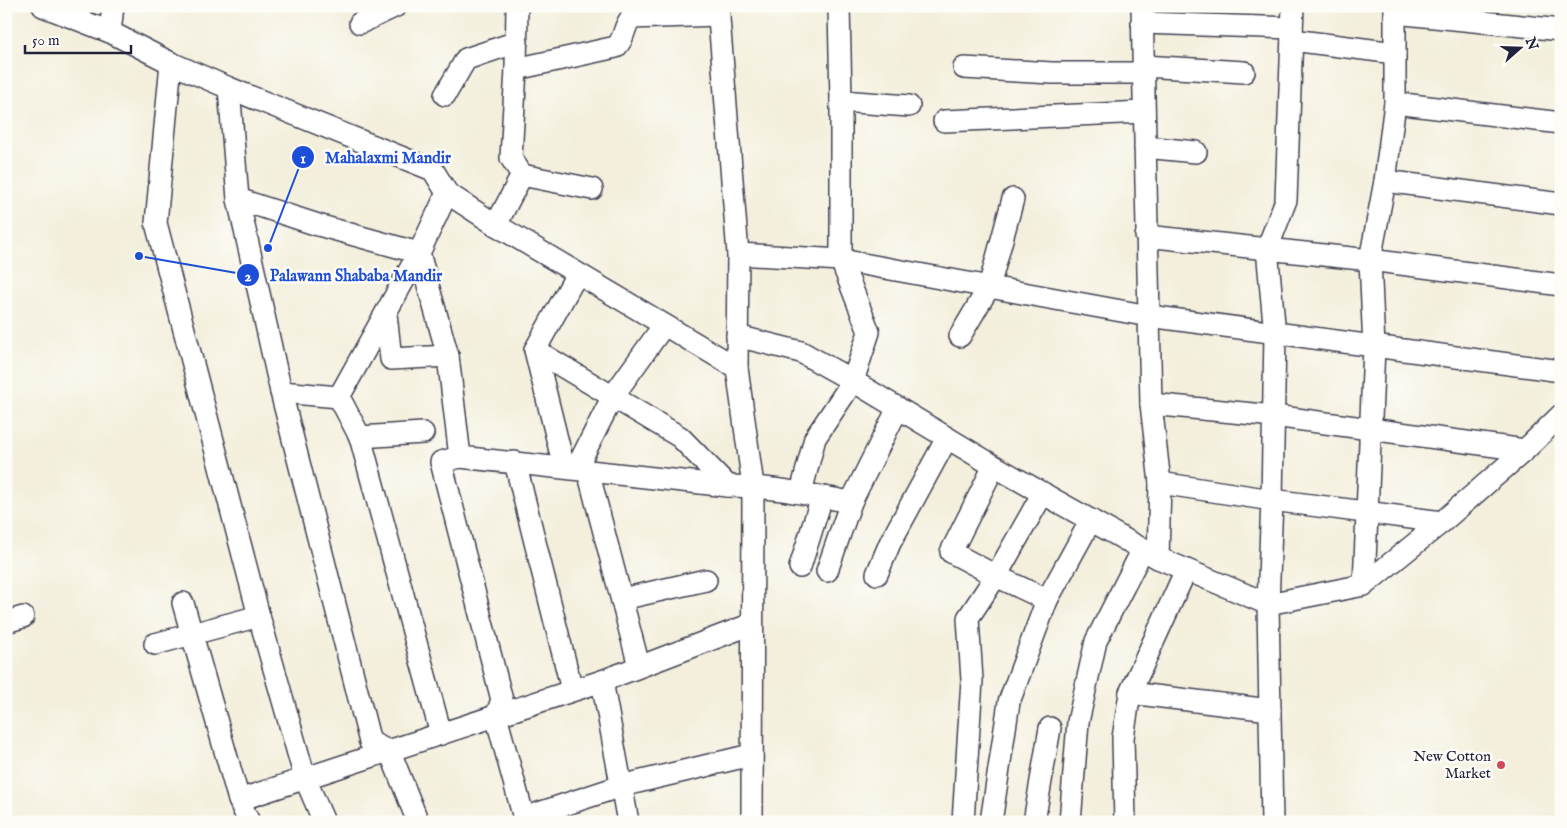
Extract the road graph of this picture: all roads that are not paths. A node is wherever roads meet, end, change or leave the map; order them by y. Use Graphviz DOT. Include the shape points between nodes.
graph roads {
  1 [pos="43,6"];
  2 [pos="113,6"];
  3 [pos="396,6"];
  4 [pos="517,6"];
  5 [pos="838,6"];
  6 [pos="1293,6"];
  7 [pos="1395,10"];
  8 [pos="719,11"];
  9 [pos="1142,15"];
  10 [pos="360,23"];
  11 [pos="1561,30"];
  12 [pos="110,32"];
  13 [pos="1292,34"];
  14 [pos="517,42"];
  15 [pos="1395,53"];
  16 [pos="171,62"];
  17 [pos="964,68"];
  18 [pos="516,70"];
  19 [pos="1143,70"];
  20 [pos="1244,72"];
  21 [pos="229,88"];
  22 [pos="445,94"];
  23 [pos="841,101"];
  24 [pos="1395,103"];
  25 [pos="910,106"];
  26 [pos="1144,112"];
  27 [pos="944,121"];
  28 [pos="1561,123"];
  29 [pos="1145,147"];
  30 [pos="1196,152"];
  31 [pos="522,175"];
  32 [pos="1385,181"];
  33 [pos="592,189"];
  34 [pos="447,193"];
  35 [pos="238,199"];
  36 [pos="1013,200"];
  37 [pos="1561,204"];
  38 [pos="496,226"];
  39 [pos="1146,236"];
  40 [pos="1267,249"];
  41 [pos="419,253"];
  42 [pos="738,254"];
  43 [pos="841,260"];
  44 [pos="1370,260"];
  45 [pos="577,274"];
  46 [pos="1561,285"];
  47 [pos="989,287"];
  48 [pos="386,314"];
  49 [pos="1149,316"];
  50 [pos="664,325"];
  51 [pos="1275,334"];
  52 [pos="737,336"];
  53 [pos="960,336"];
  54 [pos="1374,347"];
  55 [pos="535,350"];
  56 [pos="448,356"];
  57 [pos="737,368"];
  58 [pos="1561,371"];
  59 [pos="853,381"];
  60 [pos="281,392"];
  61 [pos="613,396"];
  62 [pos="339,397"];
  63 [pos="1151,404"];
  64 [pos="898,408"];
  65 [pos="1561,414"];
  66 [pos="1274,416"];
  67 [pos="1370,430"];
  68 [pos="423,433"];
  69 [pos="360,438"];
  70 [pos="947,438"];
  71 [pos="1524,450"];
  72 [pos="460,457"];
  73 [pos="515,462"];
  74 [pos="994,466"];
  75 [pos="576,469"];
  76 [pos="1160,483"];
  77 [pos="728,486"];
  78 [pos="753,486"];
  79 [pos="801,492"];
  80 [pos="1043,494"];
  81 [pos="822,497"];
  82 [pos="1272,500"];
  83 [pos="851,502"];
  84 [pos="1368,513"];
  85 [pos="1091,520"];
  86 [pos="1442,522"];
  87 [pos="1151,554"];
  88 [pos="800,568"];
  89 [pos="827,570"];
  90 [pos="1186,570"];
  91 [pos="877,574"];
  92 [pos="996,576"];
  93 [pos="706,580"];
  94 [pos="1364,585"];
  95 [pos="622,599"];
  96 [pos="1047,600"];
  97 [pos="183,602"];
  98 [pos="1268,604"];
  99 [pos="259,616"];
  100 [pos="752,624"];
  101 [pos="193,634"];
  102 [pos="155,644"];
  103 [pos="639,666"];
  104 [pos="602,681"];
  105 [pos="572,690"];
  106 [pos="1130,693"];
  107 [pos="1270,710"];
  108 [pos="496,716"];
  109 [pos="1050,728"];
  110 [pos="441,734"];
  111 [pos="390,752"];
  112 [pos="751,755"];
  113 [pos="305,778"];
  114 [pos="622,786"];
  115 [pos="240,800"];
  116 [pos="1072,818"];
  117 [pos="524,820"];
  118 [pos="250,822"];
  119 [pos="324,822"];
  120 [pos="418,822"];
  121 [pos="628,822"];
  122 [pos="752,822"];
  123 [pos="963,822"];
  124 [pos="991,822"];
  125 [pos="1034,822"];
  126 [pos="1125,822"];
  127 [pos="1272,822"];
  1 -- 12 [label="street"];
  2 -- 12 [label="street"];
  3 -- 10 [label="street"];
  4 -- 14 [label="street"];
  5 -- 23 [label="street"];
  6 -- 13 [label="street"];
  7 -- 11 [label="street"];
  7 -- 15 [label="street"];
  8 -- 18 [label="street" via="631,18 616,47"];
  8 -- 42 [label="street"];
  9 -- 13 [label="street"];
  9 -- 19 [label="street"];
  12 -- 16 [label="street"];
  13 -- 15 [label="street"];
  13 -- 40 [label="street" via="1286,200"];
  14 -- 18 [label="street"];
  14 -- 22 [label="street" via="466,59"];
  15 -- 24 [label="street"];
  16 -- 21 [label="street"];
  16 -- 99 [label="street" via="156,223"];
  17 -- 19 [label="street" via="1052,73"];
  18 -- 31 [label="street" via="511,158"];
  19 -- 20 [label="street"];
  19 -- 26 [label="street"];
  21 -- 34 [label="street" via="434,170"];
  21 -- 35 [label="street"];
  23 -- 25 [label="street"];
  23 -- 43 [label="street"];
  24 -- 28 [label="street"];
  24 -- 32 [label="street"];
  26 -- 27 [label="street"];
  26 -- 29 [label="street"];
  29 -- 30 [label="street"];
  29 -- 39 [label="street"];
  31 -- 33 [label="street"];
  31 -- 38 [label="street"];
  32 -- 37 [label="street"];
  32 -- 44 [label="street"];
  34 -- 38 [label="street"];
  34 -- 41 [label="street"];
  35 -- 41 [label="street"];
  35 -- 60 [label="street"];
  36 -- 47 [label="street"];
  38 -- 45 [label="street"];
  39 -- 40 [label="street"];
  39 -- 49 [label="street"];
  40 -- 44 [label="street"];
  40 -- 51 [label="street"];
  41 -- 48 [label="street"];
  41 -- 56 [label="street"];
  42 -- 43 [label="street"];
  42 -- 52 [label="street"];
  43 -- 47 [label="street"];
  43 -- 59 [label="street" via="869,332"];
  44 -- 46 [label="street"];
  44 -- 54 [label="street"];
  45 -- 50 [label="street"];
  45 -- 55 [label="street"];
  47 -- 49 [label="street"];
  47 -- 53 [label="street"];
  48 -- 56 [label="street" via="391,359"];
  48 -- 62 [label="street"];
  49 -- 51 [label="street"];
  49 -- 63 [label="street"];
  50 -- 57 [label="street"];
  50 -- 61 [label="street"];
  51 -- 54 [label="street"];
  51 -- 66 [label="street"];
  52 -- 57 [label="street"];
  52 -- 59 [label="street" via="801,352"];
  54 -- 58 [label="street"];
  54 -- 67 [label="street"];
  55 -- 61 [label="street"];
  55 -- 75 [label="street"];
  56 -- 72 [label="street"];
  57 -- 78 [label="street"];
  59 -- 64 [label="street"];
  59 -- 79 [label="street" via="815,438"];
  60 -- 62 [label="street"];
  60 -- 111 [label="street" via="370,742"];
  61 -- 75 [label="street"];
  61 -- 77 [label="street" via="680,436"];
  62 -- 69 [label="street"];
  63 -- 66 [label="street"];
  63 -- 76 [label="street"];
  64 -- 70 [label="street"];
  64 -- 83 [label="street"];
  65 -- 71 [label="street"];
  66 -- 67 [label="street"];
  66 -- 82 [label="street"];
  67 -- 71 [label="street"];
  67 -- 84 [label="street"];
  68 -- 69 [label="street"];
  69 -- 110 [label="street"];
  70 -- 74 [label="street"];
  70 -- 91 [label="street" via="890,543"];
  71 -- 86 [label="street"];
  72 -- 73 [label="street"];
  72 -- 108 [label="street" via="441,462 502,700"];
  73 -- 75 [label="street"];
  73 -- 105 [label="street"];
  74 -- 80 [label="street"];
  74 -- 92 [label="street" via="951,552"];
  75 -- 77 [label="street"];
  75 -- 95 [label="street"];
  76 -- 82 [label="street"];
  76 -- 87 [label="street"];
  77 -- 78 [label="street"];
  78 -- 79 [label="street"];
  78 -- 100 [label="street"];
  79 -- 81 [label="street"];
  80 -- 85 [label="street"];
  80 -- 92 [label="street"];
  81 -- 83 [label="street"];
  81 -- 88 [label="street"];
  82 -- 84 [label="street"];
  82 -- 98 [label="street"];
  83 -- 89 [label="street"];
  84 -- 86 [label="street"];
  84 -- 94 [label="street"];
  85 -- 87 [label="street"];
  85 -- 96 [label="street"];
  86 -- 94 [label="street"];
  87 -- 90 [label="street"];
  87 -- 116 [label="street" via="1096,641 1078,722"];
  90 -- 98 [label="street"];
  90 -- 106 [label="street"];
  92 -- 96 [label="street"];
  92 -- 123 [label="street" via="968,618 972,680"];
  93 -- 95 [label="street"];
  94 -- 98 [label="street"];
  95 -- 103 [label="street"];
  96 -- 124 [label="street" via="1009,702"];
  97 -- 101 [label="street"];
  98 -- 107 [label="street"];
  99 -- 101 [label="street"];
  99 -- 113 [label="street"];
  100 -- 103 [label="street"];
  100 -- 112 [label="street"];
  101 -- 102 [label="street"];
  101 -- 115 [label="street"];
  103 -- 104 [label="street"];
  104 -- 105 [label="street"];
  104 -- 114 [label="street"];
  105 -- 108 [label="street"];
  106 -- 107 [label="street"];
  106 -- 126 [label="street" via="1123,738"];
  107 -- 127 [label="street"];
  108 -- 110 [label="street"];
  108 -- 117 [label="street"];
  109 -- 125 [label="street"];
  110 -- 111 [label="street"];
  111 -- 113 [label="street"];
  111 -- 120 [label="street"];
  112 -- 114 [label="street"];
  112 -- 122 [label="street"];
  113 -- 115 [label="street"];
  113 -- 119 [label="street"];
  114 -- 117 [label="street"];
  114 -- 121 [label="street"];
  115 -- 118 [label="street"];
}
